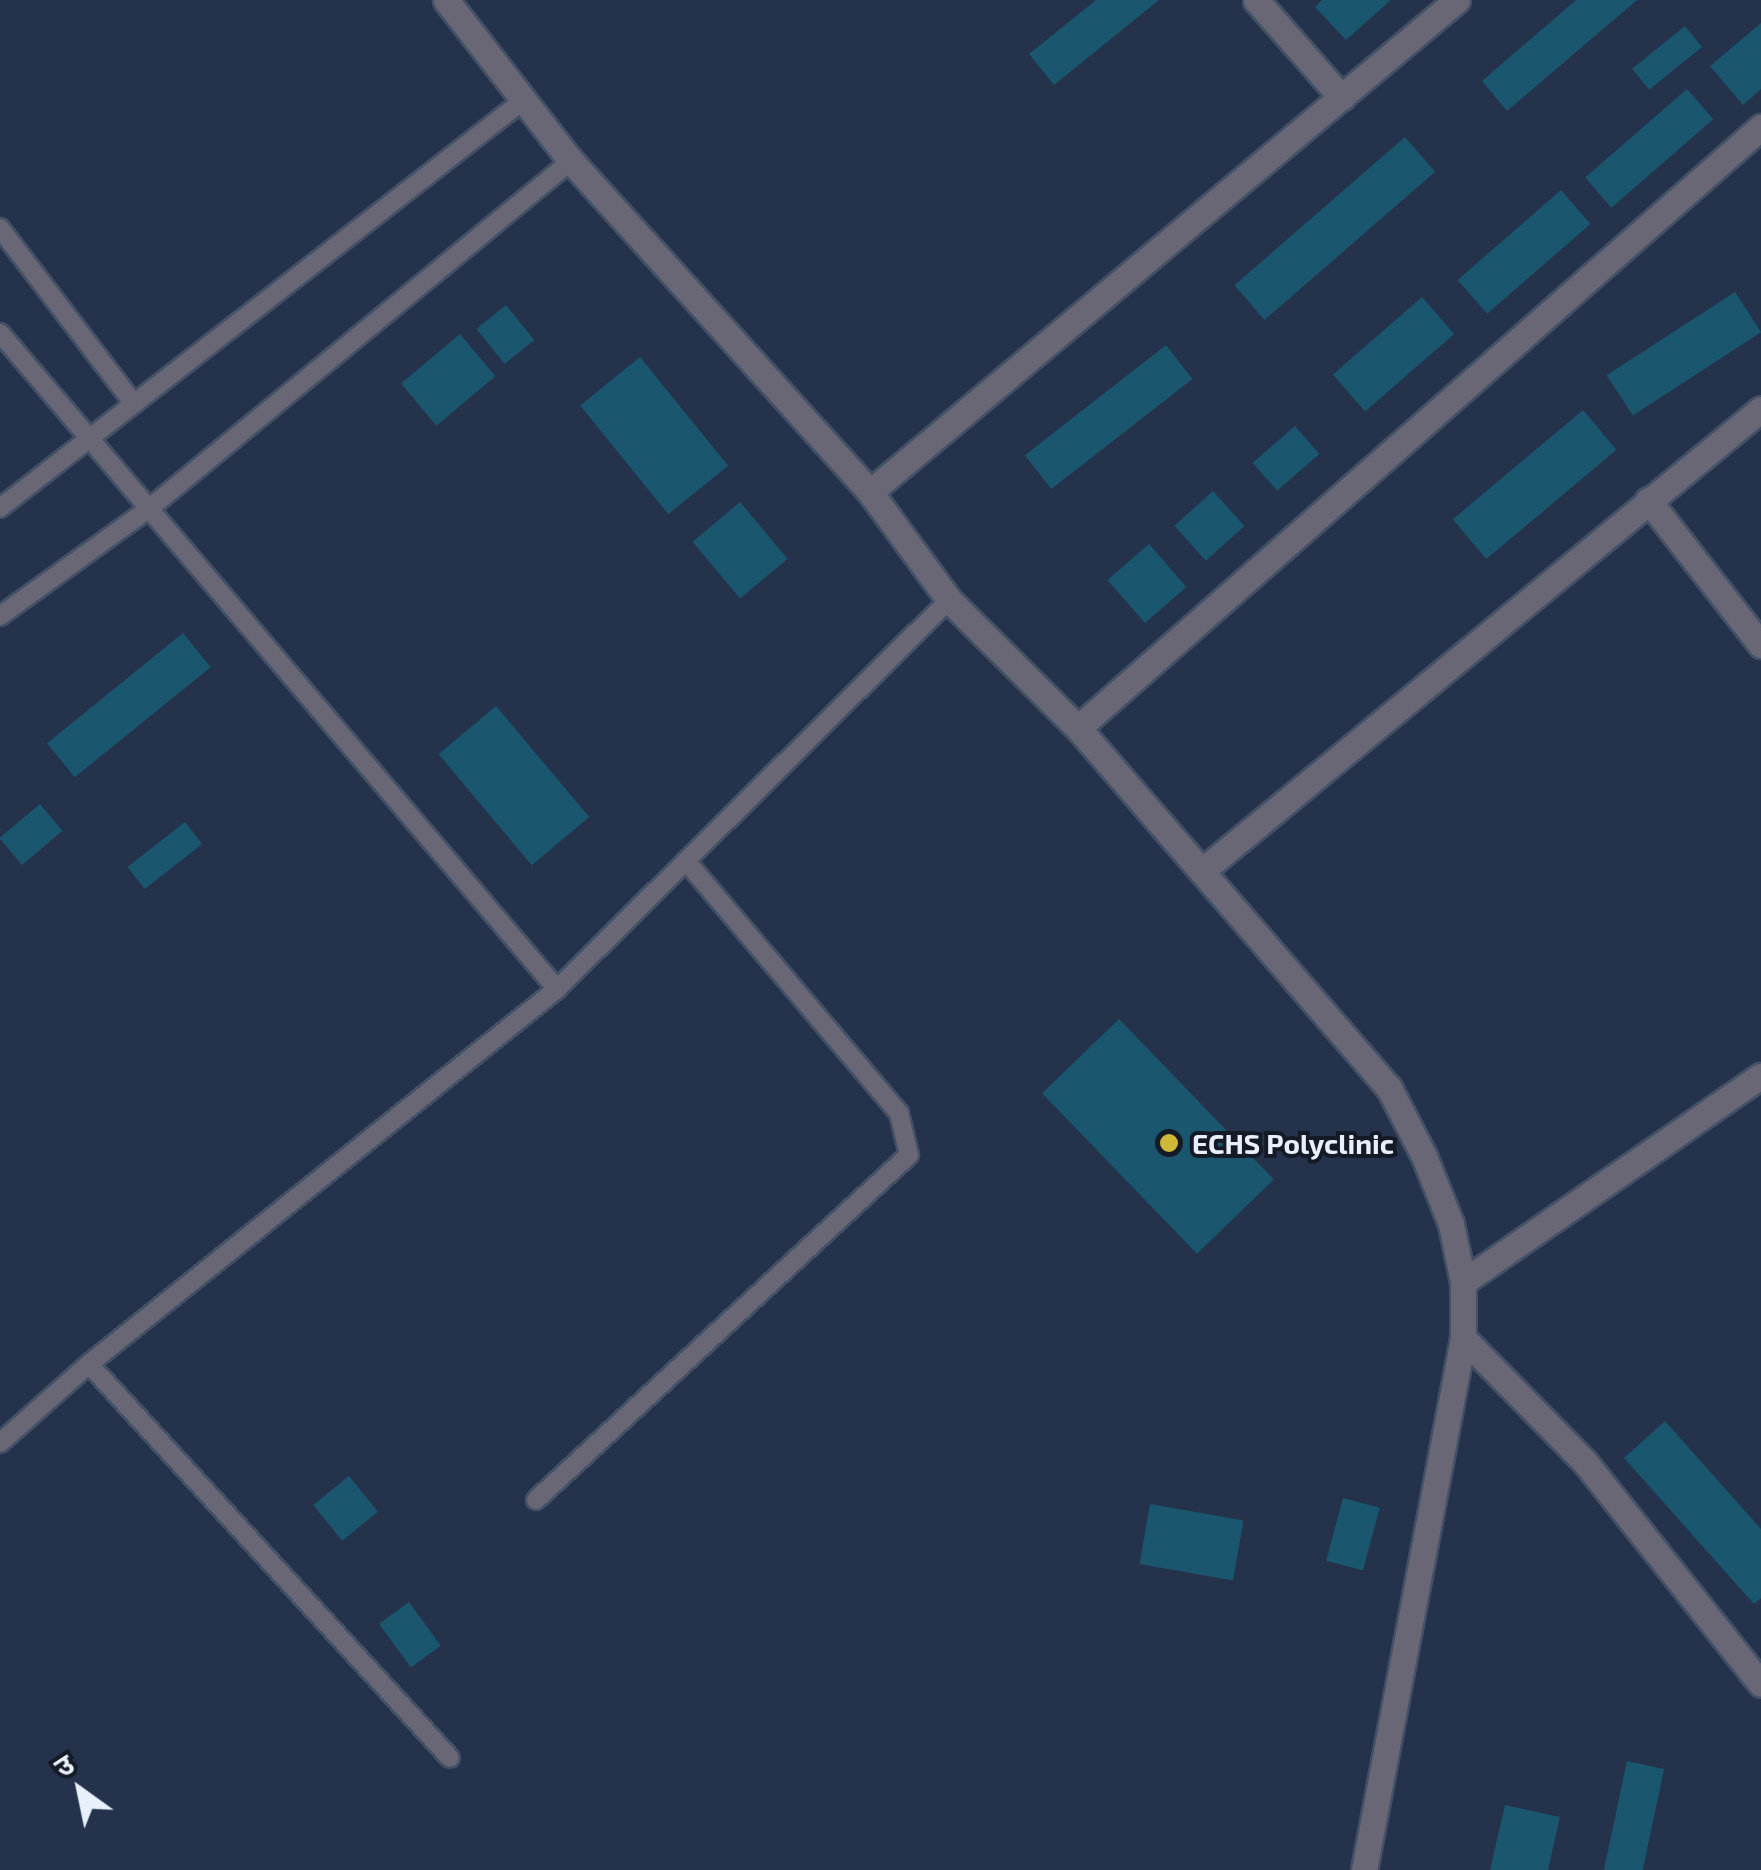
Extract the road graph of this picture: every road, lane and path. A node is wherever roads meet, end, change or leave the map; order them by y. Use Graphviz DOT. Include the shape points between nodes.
graph roads {
  1 [pos="446,0"];
  2 [pos="1256,0"];
  3 [pos="1457,0"];
  4 [pos="1342,98"];
  5 [pos="524,100"];
  6 [pos="1761,126"];
  7 [pos="572,161"];
  8 [pos="0,228"];
  9 [pos="0,333"];
  10 [pos="134,404"];
  11 [pos="1761,409"];
  12 [pos="90,438"];
  13 [pos="870,492"];
  14 [pos="1648,500"];
  15 [pos="150,507"];
  16 [pos="0,508"];
  17 [pos="949,600"];
  18 [pos="0,616"];
  19 [pos="1761,645"];
  20 [pos="1078,728"];
  21 [pos="686,860"];
  22 [pos="1202,871"];
  23 [pos="557,989"];
  24 [pos="1761,1076"];
  25 [pos="1462,1282"];
  26 [pos="1463,1338"];
  27 [pos="89,1364"];
  28 [pos="0,1443"];
  29 [pos="536,1500"];
  30 [pos="1761,1684"];
  31 [pos="450,1758"];
  32 [pos="1364,1870"];
  1 -- 5 [label="street"];
  2 -- 4 [label="street"];
  3 -- 4 [label="street"];
  4 -- 13 [label="street"];
  5 -- 7 [label="street"];
  5 -- 10 [label="lane"];
  6 -- 20 [label="street"];
  7 -- 13 [label="street"];
  7 -- 15 [label="lane"];
  8 -- 10 [label="lane"];
  9 -- 12 [label="lane"];
  10 -- 12 [label="lane"];
  11 -- 14 [label="street"];
  12 -- 15 [label="lane"];
  12 -- 16 [label="lane"];
  13 -- 17 [label="street"];
  14 -- 19 [label="street"];
  14 -- 22 [label="street"];
  15 -- 18 [label="lane"];
  15 -- 23 [label="lane"];
  17 -- 20 [label="street"];
  17 -- 21 [label="lane"];
  20 -- 22 [label="street"];
  21 -- 23 [label="lane"];
  21 -- 29 [label="lane" via="899,1113 908,1155"];
  22 -- 25 [label="street" via="1389,1088 1450,1224"];
  23 -- 27 [label="lane"];
  24 -- 25 [label="street"];
  25 -- 26 [label="street"];
  26 -- 30 [label="street" via="1585,1462"];
  26 -- 32 [label="street"];
  27 -- 28 [label="lane"];
  27 -- 31 [label="lane"];
}
